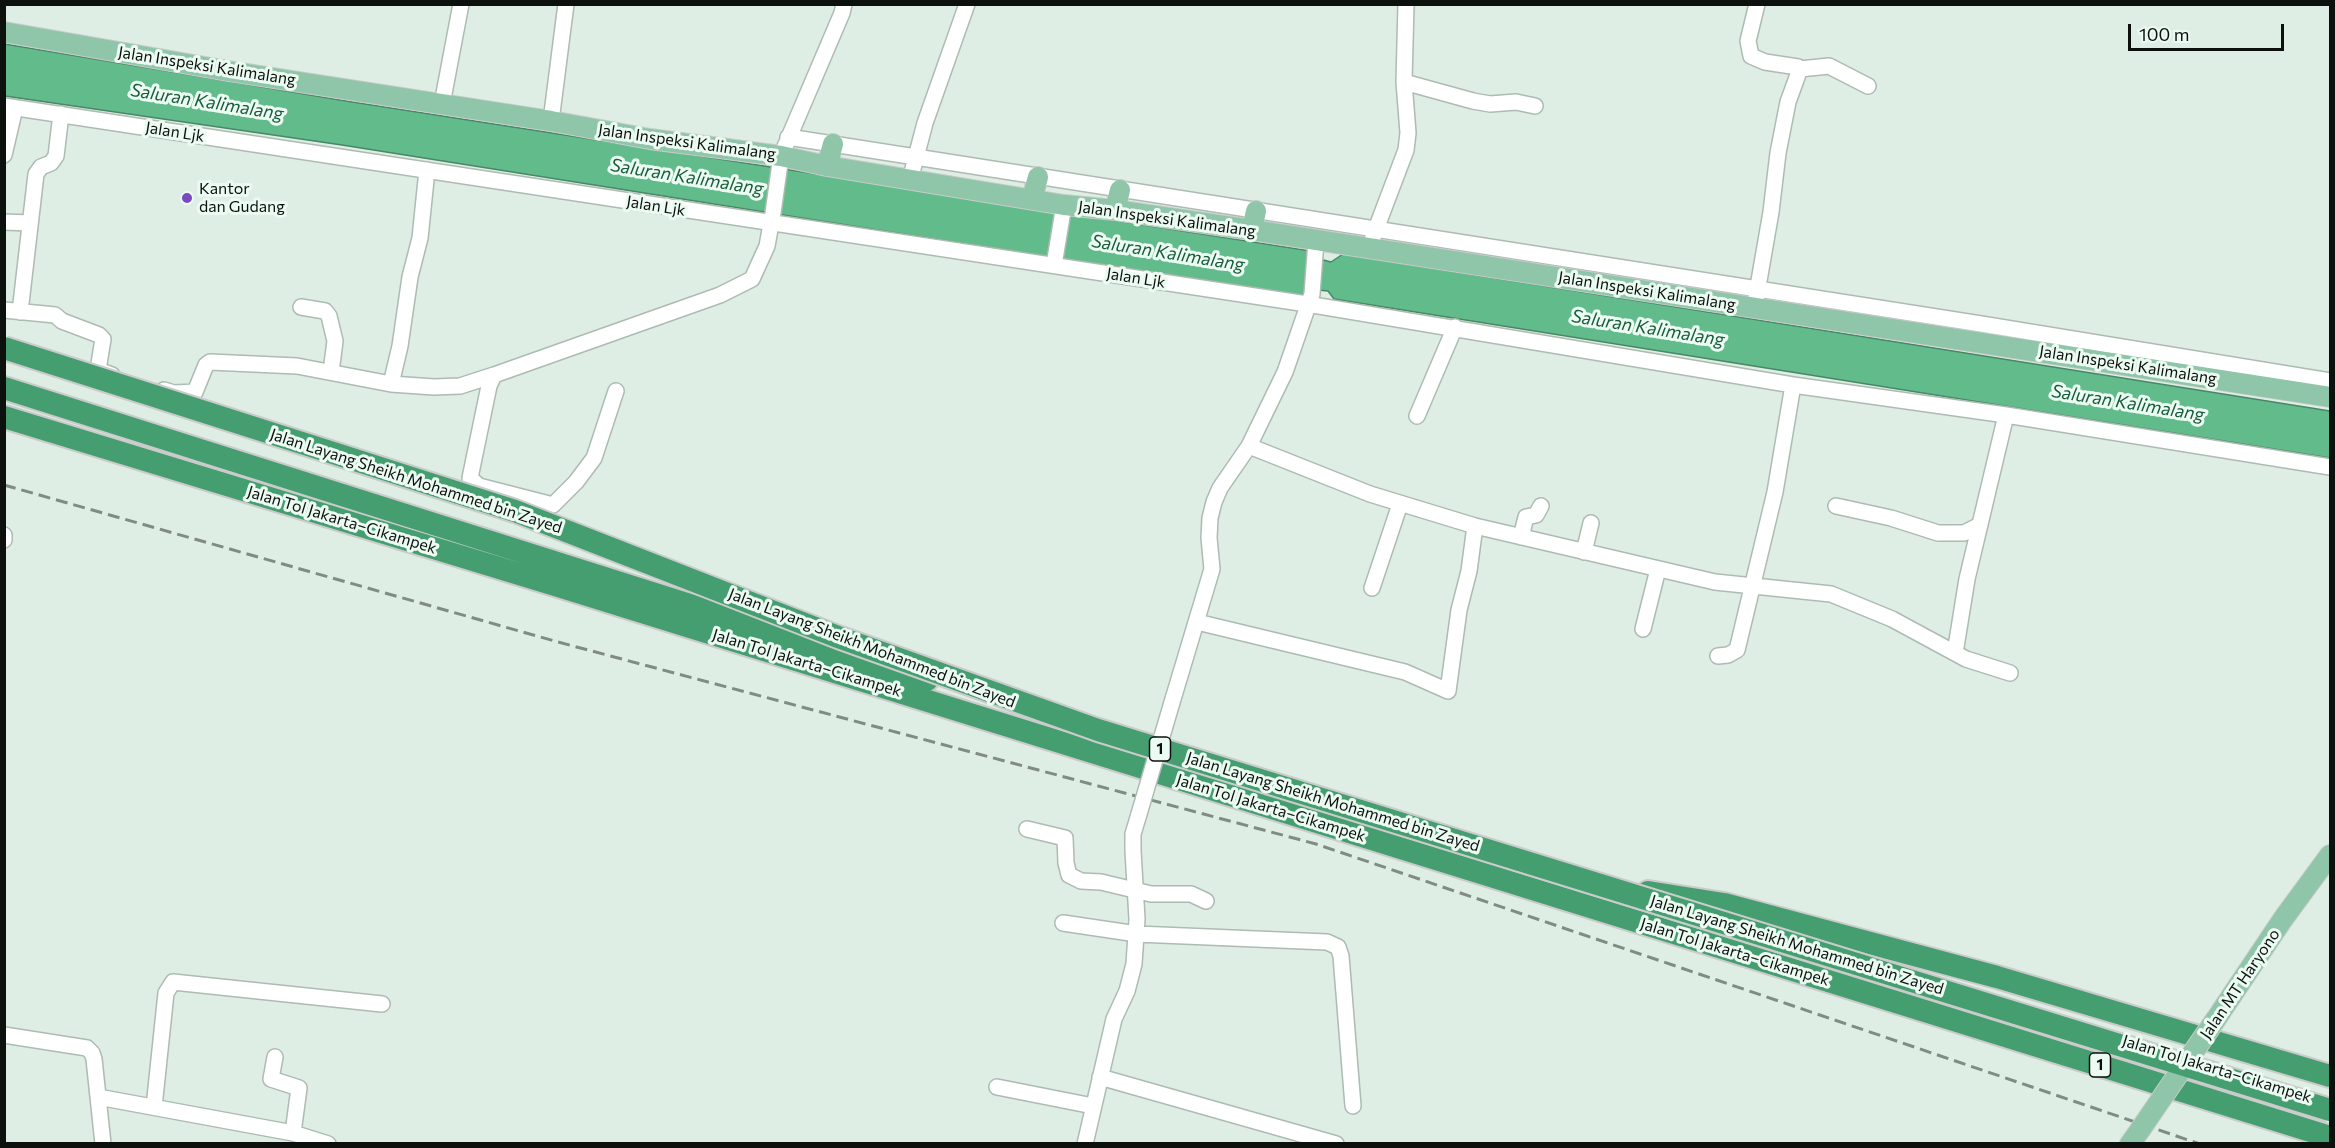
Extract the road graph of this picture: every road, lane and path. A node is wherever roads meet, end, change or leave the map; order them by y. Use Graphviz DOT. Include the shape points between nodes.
graph roads {
  1 [pos="461,4"];
  2 [pos="566,4"];
  3 [pos="843,4"];
  4 [pos="967,4"];
  5 [pos="1406,4"];
  6 [pos="1757,4"];
  7 [pos="4,32"];
  8 [pos="1800,69"];
  9 [pos="1404,82"];
  10 [pos="1868,86"];
  11 [pos="442,104"];
  12 [pos="1535,106"];
  13 [pos="10,107"];
  14 [pos="61,114"];
  15 [pos="551,121"];
  16 [pos="788,137"];
  17 [pos="833,144"];
  18 [pos="4,155"];
  19 [pos="916,157"];
  20 [pos="780,161"];
  21 [pos="827,166"];
  22 [pos="427,170"];
  23 [pos="1038,177"];
  24 [pos="910,180"];
  25 [pos="1120,190"];
  26 [pos="1032,198"];
  27 [pos="1064,207"];
  28 [pos="1115,210"];
  29 [pos="772,218"];
  30 [pos="1254,221"];
  31 [pos="4,222"];
  32 [pos="30,223"];
  33 [pos="1377,230"];
  34 [pos="1369,248"];
  35 [pos="1316,249"];
  36 [pos="1055,262"];
  37 [pos="1756,298"];
  38 [pos="1310,299"];
  39 [pos="301,307"];
  40 [pos="12,311"];
  41 [pos="1455,327"];
  42 [pos="4,348"];
  43 [pos="4,363"];
  44 [pos="331,372"];
  45 [pos="494,375"];
  46 [pos="2331,381"];
  47 [pos="391,384"];
  48 [pos="1793,385"];
  49 [pos="4,388"];
  50 [pos="616,391"];
  51 [pos="2331,397"];
  52 [pos="2006,415"];
  53 [pos="1417,416"];
  54 [pos="4,417"];
  55 [pos="1249,446"];
  56 [pos="2331,467"];
  57 [pos="1400,504"];
  58 [pos="1541,506"];
  59 [pos="1836,506"];
  60 [pos="1591,523"];
  61 [pos="1980,525"];
  62 [pos="1475,526"];
  63 [pos="4,535"];
  64 [pos="1521,537"];
  65 [pos="4,540"];
  66 [pos="1584,552"];
  67 [pos="1658,569"];
  68 [pos="1754,586"];
  69 [pos="1372,588"];
  70 [pos="1197,622"];
  71 [pos="1643,629"];
  72 [pos="1953,650"];
  73 [pos="1718,656"];
  74 [pos="2010,673"];
  75 [pos="1027,829"];
  76 [pos="2331,855"];
  77 [pos="1608,886"];
  78 [pos="1134,889"];
  79 [pos="1206,901"];
  80 [pos="1064,923"];
  81 [pos="1137,934"];
  82 [pos="382,1004"];
  83 [pos="4,1035"];
  84 [pos="275,1057"];
  85 [pos="2331,1076"];
  86 [pos="1101,1077"];
  87 [pos="997,1087"];
  88 [pos="98,1097"];
  89 [pos="2331,1104"];
  90 [pos="1093,1106"];
  91 [pos="1353,1106"];
  92 [pos="154,1107"];
  93 [pos="2331,1110"];
  94 [pos="2331,1121"];
  95 [pos="293,1133"];
  96 [pos="272,1136"];
  97 [pos="2135,1137"];
  98 [pos="2331,1137"];
  99 [pos="103,1143"];
  100 [pos="328,1143"];
  101 [pos="1085,1143"];
  102 [pos="1336,1143"];
  1 -- 11 [label="street"];
  2 -- 15 [label="street"];
  3 -- 16 [label="street"];
  4 -- 19 [label="street"];
  5 -- 9 [label="street"];
  6 -- 8 [label="street" via="1748,41 1751,56"];
  7 -- 11 [label="main road, Jalan Inspeksi Kalimalang"];
  8 -- 10 [label="street" via="1829,66"];
  8 -- 37 [label="street" via="1788,102 1778,153"];
  9 -- 12 [label="street" via="1473,101"];
  9 -- 33 [label="street" via="1406,150"];
  11 -- 15 [label="main road, Jalan Inspeksi Kalimalang"];
  13 -- 14 [label="street, Jalan Ljk"];
  13 -- 18 [label="street"];
  14 -- 22 [label="street, Jalan Ljk"];
  14 -- 32 [label="street" via="56,156 36,174"];
  15 -- 20 [label="main road, Jalan Inspeksi Kalimalang"];
  16 -- 17 [label="street, Jalan Inspeksi Kalimalang"];
  16 -- 20 [label="street"];
  17 -- 19 [label="street, Jalan Inspeksi Kalimalang"];
  17 -- 21 [label="main road"];
  19 -- 23 [label="street, Jalan Inspeksi Kalimalang"];
  19 -- 24 [label="street"];
  20 -- 21 [label="main road, Jalan Inspeksi Kalimalang"];
  20 -- 29 [label="street"];
  21 -- 24 [label="main road, Jalan Inspeksi Kalimalang"];
  22 -- 29 [label="street, Jalan Ljk"];
  22 -- 47 [label="street" via="420,238"];
  23 -- 25 [label="street, Jalan Inspeksi Kalimalang"];
  23 -- 26 [label="main road"];
  24 -- 26 [label="main road, Jalan Inspeksi Kalimalang"];
  25 -- 28 [label="main road"];
  25 -- 30 [label="street, Jalan Inspeksi Kalimalang"];
  26 -- 27 [label="main road, Jalan Inspeksi Kalimalang"];
  27 -- 28 [label="main road, Jalan Inspeksi Kalimalang"];
  27 -- 36 [label="street"];
  28 -- 30 [label="main road, Jalan Inspeksi Kalimalang"];
  29 -- 36 [label="street, Jalan Ljk"];
  29 -- 45 [label="street" via="759,266 752,279 738,287"];
  30 -- 33 [label="street, Jalan Inspeksi Kalimalang"];
  30 -- 35 [label="main road, Jalan Inspeksi Kalimalang"];
  31 -- 32 [label="street"];
  32 -- 40 [label="street"];
  33 -- 34 [label="street"];
  33 -- 37 [label="street, Jalan Inspeksi Kalimalang"];
  34 -- 35 [label="main road, Jalan Inspeksi Kalimalang"];
  34 -- 37 [label="main road, Jalan Inspeksi Kalimalang"];
  35 -- 38 [label="street"];
  36 -- 38 [label="street, Jalan Ljk"];
  37 -- 46 [label="street, Jalan Inspeksi Kalimalang" via="1981,324"];
  37 -- 51 [label="main road, Jalan Inspeksi Kalimalang"];
  38 -- 41 [label="street, Jalan Ljk"];
  38 -- 55 [label="street" via="1285,372"];
  39 -- 44 [label="street" via="325,311 329,316 334,341"];
  40 -- 44 [label="street" via="55,315 99,335 103,339 98,370 174,393 195,392 210,362 297,366"];
  41 -- 48 [label="street, Jalan Ljk"];
  41 -- 53 [label="street"];
  42 -- 93 [label="highway, Jalan Layang Sheikh Mohammed bin Zayed / 1, bridge" via="515,511 838,638 1098,730"];
  43 -- 94 [label="highway, Jalan Layang Sheikh Mohammed bin Zayed / 1, bridge" via="508,522 994,711"];
  44 -- 47 [label="street"];
  45 -- 47 [label="street" via="460,386"];
  45 -- 50 [label="street" via="471,478 479,486 553,505 594,458"];
  48 -- 52 [label="street, Jalan Ljk"];
  48 -- 68 [label="street"];
  49 -- 77 [label="highway, Jalan Tol Jakarta–Cikampek / 1" via="1046,718"];
  52 -- 56 [label="street, Jalan Ljk"];
  52 -- 61 [label="street"];
  54 -- 98 [label="highway, Jalan Tol Jakarta–Cikampek / 1"];
  55 -- 57 [label="street"];
  55 -- 70 [label="street" via="1214,502 1209,538 1212,569"];
  57 -- 62 [label="street"];
  57 -- 69 [label="street"];
  58 -- 64 [label="street" via="1536,515 1526,517"];
  59 -- 61 [label="street" via="1938,533 1965,533"];
  60 -- 66 [label="street"];
  61 -- 72 [label="street"];
  62 -- 64 [label="street"];
  62 -- 70 [label="street" via="1448,691 1405,672"];
  63 -- 65 [label="street"];
  64 -- 66 [label="street"];
  66 -- 67 [label="street"];
  67 -- 68 [label="street"];
  67 -- 71 [label="street"];
  68 -- 72 [label="street" via="1831,594 1861,604"];
  68 -- 73 [label="street" via="1737,650"];
  70 -- 78 [label="street, bridge" via="1133,834"];
  72 -- 74 [label="street" via="1966,659"];
  75 -- 78 [label="street" via="1065,838 1069,875 1081,881"];
  76 -- 97 [label="main road, Jalan MT Haryono, bridge"];
  77 -- 85 [label="highway" via="1724,904 1997,977"];
  77 -- 89 [label="highway, Jalan Tol Jakarta–Cikampek / 1"];
  78 -- 79 [label="street" via="1151,894 1191,894"];
  78 -- 81 [label="street"];
  80 -- 81 [label="street"];
  81 -- 86 [label="street" via="1134,964 1114,1019"];
  81 -- 91 [label="street" via="1327,942 1338,947"];
  82 -- 92 [label="street" via="172,982 166,993"];
  83 -- 88 [label="street" via="87,1048 94,1059"];
  84 -- 95 [label="street" via="271,1079 299,1089"];
  86 -- 90 [label="street"];
  86 -- 102 [label="street"];
  87 -- 90 [label="street"];
  88 -- 92 [label="street"];
  88 -- 99 [label="street"];
  90 -- 101 [label="street"];
  92 -- 96 [label="street"];
  95 -- 96 [label="street"];
  95 -- 100 [label="street"];
}
